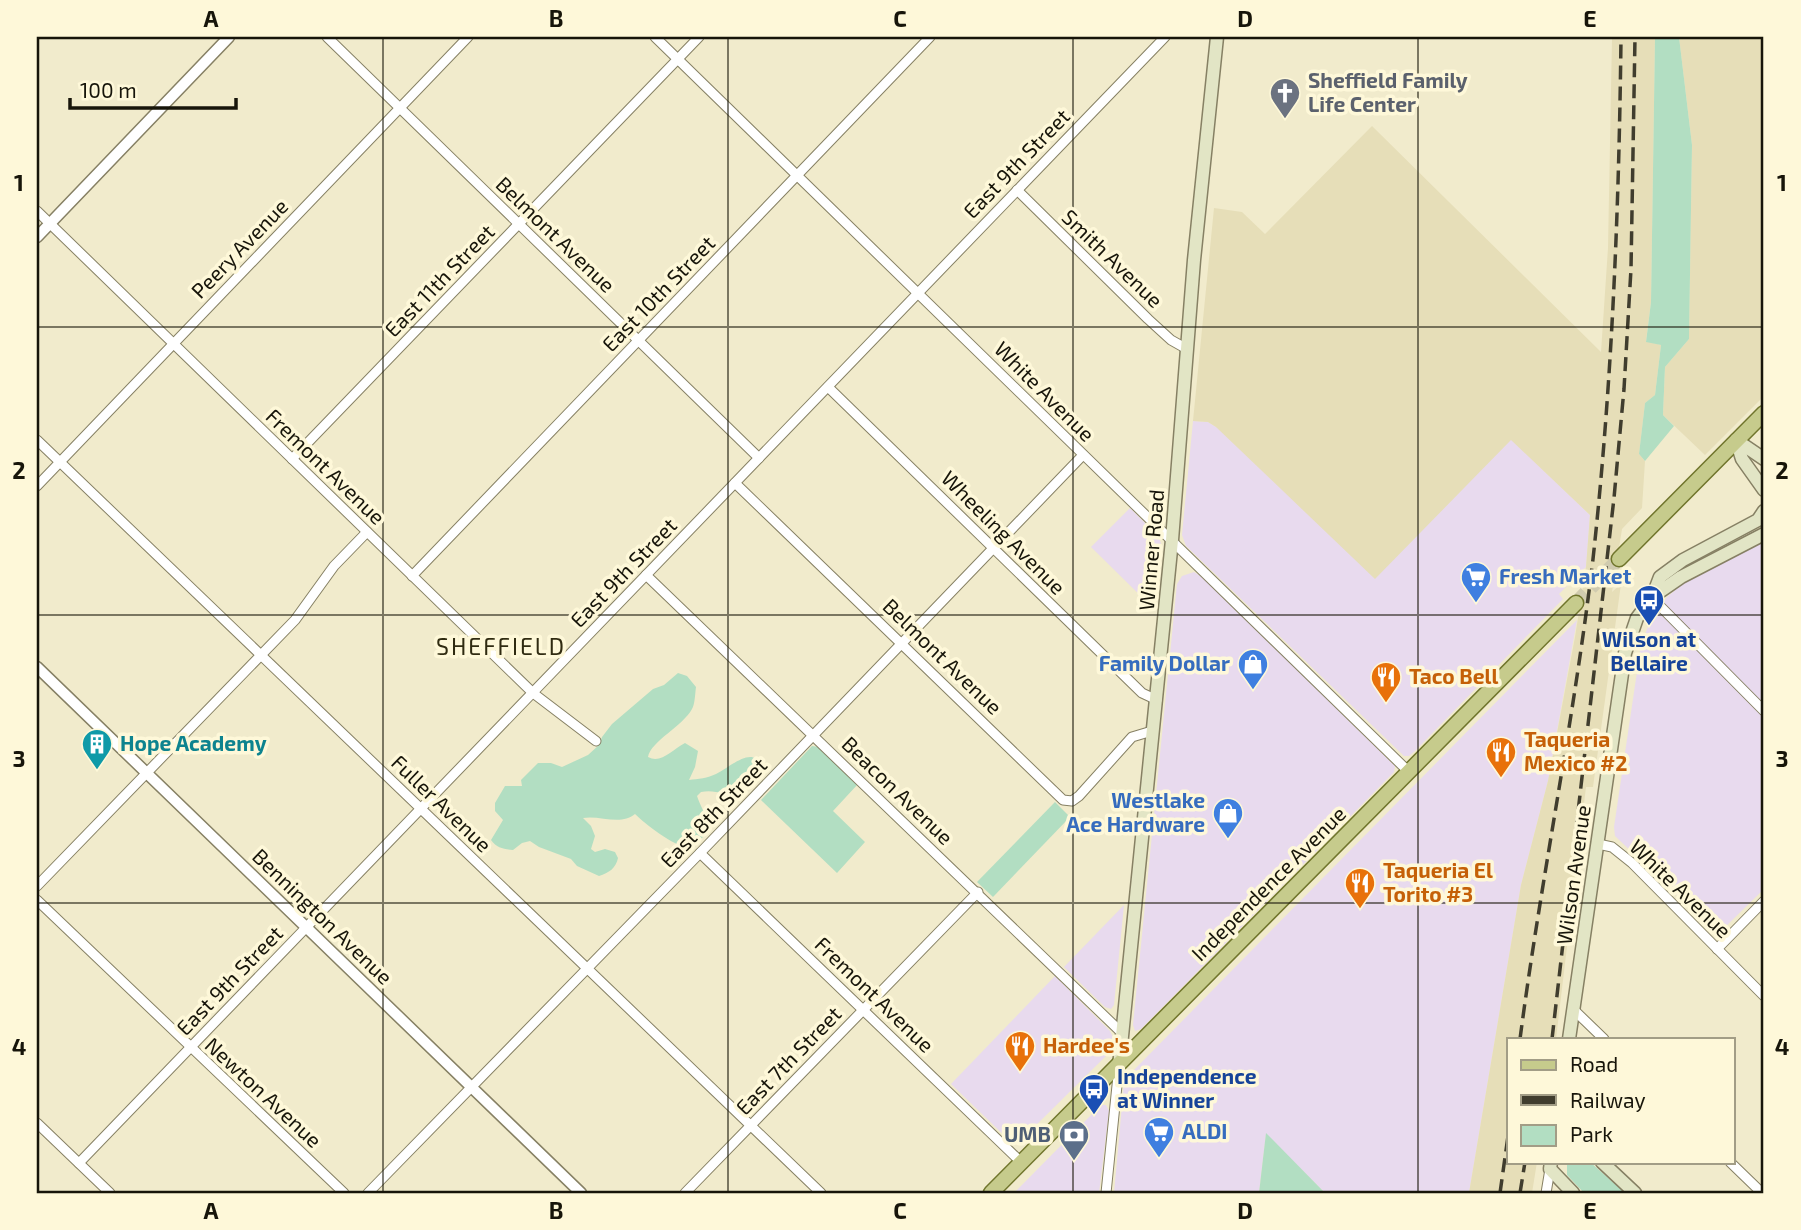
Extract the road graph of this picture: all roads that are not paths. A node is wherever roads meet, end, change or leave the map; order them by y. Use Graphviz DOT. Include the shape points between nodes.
graph roads {
  1 [pos="229,37"];
  2 [pos="327,37"];
  3 [pos="468,37"];
  4 [pos="655,37"];
  5 [pos="699,37"];
  6 [pos="930,37"];
  7 [pos="1165,37"];
  8 [pos="1217,37"];
  9 [pos="678,59"];
  10 [pos="399,108"];
  11 [pos="796,176"];
  12 [pos="1017,190"];
  13 [pos="37,211"];
  14 [pos="49,223"];
  15 [pos="519,225"];
  16 [pos="37,237"];
  17 [pos="918,292"];
  18 [pos="638,341"];
  19 [pos="173,344"];
  20 [pos="1187,349"];
  21 [pos="828,387"];
  22 [pos="1764,413"];
  23 [pos="37,440"];
  24 [pos="1736,440"];
  25 [pos="1083,455"];
  26 [pos="759,458"];
  27 [pos="1764,458"];
  28 [pos="292,459"];
  29 [pos="60,462"];
  30 [pos="735,483"];
  31 [pos="37,486"];
  32 [pos="1764,490"];
  33 [pos="1764,511"];
  34 [pos="367,532"];
  35 [pos="1764,534"];
  36 [pos="1172,540"];
  37 [pos="992,548"];
  38 [pos="1619,559"];
  39 [pos="646,575"];
  40 [pos="412,576"];
  41 [pos="1651,598"];
  42 [pos="1576,603"];
  43 [pos="901,642"];
  44 [pos="261,655"];
  45 [pos="37,667"];
  46 [pos="533,692"];
  47 [pos="1157,700"];
  48 [pos="1764,711"];
  49 [pos="1152,731"];
  50 [pos="814,735"];
  51 [pos="596,741"];
  52 [pos="1409,772"];
  53 [pos="146,773"];
  54 [pos="420,809"];
  55 [pos="1598,844"];
  56 [pos="700,853"];
  57 [pos="37,886"];
  58 [pos="978,892"];
  59 [pos="37,900"];
  60 [pos="1764,901"];
  61 [pos="306,928"];
  62 [pos="1717,949"];
  63 [pos="586,968"];
  64 [pos="1764,996"];
  65 [pos="864,1010"];
  66 [pos="1574,1010"];
  67 [pos="1122,1033"];
  68 [pos="1569,1038"];
  69 [pos="1603,1038"];
  70 [pos="190,1048"];
  71 [pos="1119,1066"];
  72 [pos="471,1087"];
  73 [pos="37,1123"];
  74 [pos="751,1126"];
  75 [pos="79,1163"];
  76 [pos="1022,1163"];
  77 [pos="1604,1164"];
  78 [pos="1732,1164"];
  79 [pos="1550,1166"];
  80 [pos="110,1193"];
  81 [pos="344,1193"];
  82 [pos="368,1193"];
  83 [pos="581,1193"];
  84 [pos="685,1193"];
  85 [pos="821,1193"];
  86 [pos="991,1193"];
  87 [pos="1106,1193"];
  88 [pos="1546,1193"];
  89 [pos="1573,1193"];
  90 [pos="1634,1193"];
  91 [pos="1762,1193"];
  1 -- 14 [label="street"];
  2 -- 10 [label="street, Belmont Avenue"];
  3 -- 10 [label="street, Peery Avenue"];
  4 -- 9 [label="street, White Avenue"];
  5 -- 9 [label="street, East 11th Street"];
  6 -- 11 [label="street, East 10th Street"];
  7 -- 12 [label="street, East 9th Street"];
  8 -- 20 [label="main road, Winner Road"];
  9 -- 11 [label="street, White Avenue"];
  9 -- 15 [label="street, East 11th Street"];
  10 -- 15 [label="street, Belmont Avenue"];
  10 -- 19 [label="street, Peery Avenue"];
  11 -- 17 [label="street, White Avenue"];
  11 -- 18 [label="street, East 10th Street"];
  12 -- 17 [label="street, East 9th Street"];
  12 -- 20 [label="street, Smith Avenue" via="1148,319"];
  13 -- 14 [label="street, Fremont Avenue"];
  14 -- 16 [label="street"];
  14 -- 19 [label="street, Fremont Avenue"];
  15 -- 18 [label="street, Belmont Avenue"];
  15 -- 28 [label="street, East 11th Street"];
  17 -- 21 [label="street, East 9th Street"];
  17 -- 25 [label="street, White Avenue"];
  18 -- 26 [label="street, Belmont Avenue"];
  18 -- 40 [label="street, East 10th Street"];
  19 -- 28 [label="street, Fremont Avenue"];
  19 -- 29 [label="street, Peery Avenue"];
  20 -- 36 [label="main road, Winner Road"];
  21 -- 26 [label="street, East 9th Street"];
  21 -- 37 [label="street, Wheeling Avenue"];
  22 -- 24 [label="main road"];
  23 -- 29 [label="street, Fuller Avenue"];
  24 -- 27 [label="main road"];
  24 -- 32 [label="main road" via="1742,459"];
  24 -- 38 [label="main road"];
  25 -- 36 [label="street, White Avenue"];
  25 -- 37 [label="street, East 8th Street"];
  26 -- 30 [label="street, East 9th Street"];
  28 -- 34 [label="street, Fremont Avenue"];
  29 -- 31 [label="street, Peery Avenue"];
  29 -- 44 [label="street, Fuller Avenue"];
  30 -- 39 [label="street, East 9th Street"];
  30 -- 43 [label="street, Belmont Avenue"];
  33 -- 41 [label="main road, Wilson Avenue" via="1758,520 1660,577"];
  34 -- 40 [label="street, Fremont Avenue"];
  34 -- 44 [label="street"];
  35 -- 41 [label="main road, Wilson Avenue"];
  36 -- 47 [label="main road, Winner Road"];
  36 -- 52 [label="street, White Avenue"];
  37 -- 43 [label="street, East 8th Street"];
  37 -- 47 [label="street, Wheeling Avenue" via="1142,693"];
  39 -- 46 [label="street, East 9th Street"];
  39 -- 50 [label="street, Beacon Avenue"];
  40 -- 46 [label="street, Fremont Avenue"];
  41 -- 48 [label="street"];
  41 -- 55 [label="main road, Wilson Avenue" via="1637,618 1625,653"];
  42 -- 52 [label="main road, Independence Avenue"];
  43 -- 49 [label="street, Belmont Avenue" via="1063,800 1079,796 1132,737"];
  43 -- 50 [label="street, East 8th Street"];
  44 -- 53 [label="street"];
  44 -- 54 [label="street, Fuller Avenue"];
  45 -- 53 [label="street, Bennington Avenue"];
  46 -- 51 [label="street, Fremont Avenue"];
  46 -- 54 [label="street, East 9th Street"];
  47 -- 49 [label="main road, Winner Road"];
  49 -- 67 [label="main road, Winner Road"];
  50 -- 56 [label="street, East 8th Street"];
  50 -- 58 [label="street, Beacon Avenue"];
  52 -- 71 [label="main road, Independence Avenue"];
  53 -- 57 [label="street"];
  53 -- 61 [label="street, Bennington Avenue"];
  54 -- 61 [label="street, East 9th Street"];
  54 -- 63 [label="street, Fuller Avenue"];
  55 -- 62 [label="street, White Avenue" via="1612,847 1632,863"];
  55 -- 66 [label="main road, Wilson Avenue"];
  56 -- 63 [label="street, East 8th Street"];
  56 -- 65 [label="street, Fremont Avenue"];
  58 -- 65 [label="street, East 7th Street"];
  58 -- 67 [label="street, Beacon Avenue"];
  59 -- 70 [label="street, Newton Avenue"];
  60 -- 62 [label="street"];
  61 -- 70 [label="street, East 9th Street"];
  61 -- 72 [label="street, Bennington Avenue"];
  62 -- 64 [label="street, White Avenue"];
  63 -- 72 [label="street, East 8th Street"];
  63 -- 74 [label="street, Fuller Avenue"];
  65 -- 74 [label="street, East 7th Street"];
  65 -- 76 [label="street, Fremont Avenue"];
  66 -- 68 [label="main road, Wilson Avenue"];
  66 -- 69 [label="street"];
  67 -- 71 [label="main road, Winner Road"];
  70 -- 75 [label="street, East 9th Street"];
  70 -- 81 [label="street, Newton Avenue"];
  71 -- 76 [label="main road, Independence Avenue"];
  71 -- 87 [label="street"];
  72 -- 82 [label="street, East 8th Street"];
  72 -- 83 [label="street, Bennington Avenue"];
  73 -- 75 [label="street"];
  74 -- 84 [label="street, East 7th Street"];
  74 -- 85 [label="street, Fuller Avenue"];
  75 -- 80 [label="street"];
  76 -- 86 [label="main road, Independence Avenue"];
  77 -- 90 [label="main road"];
  78 -- 91 [label="street"];
  79 -- 88 [label="street"];
  79 -- 89 [label="main road"];
}
